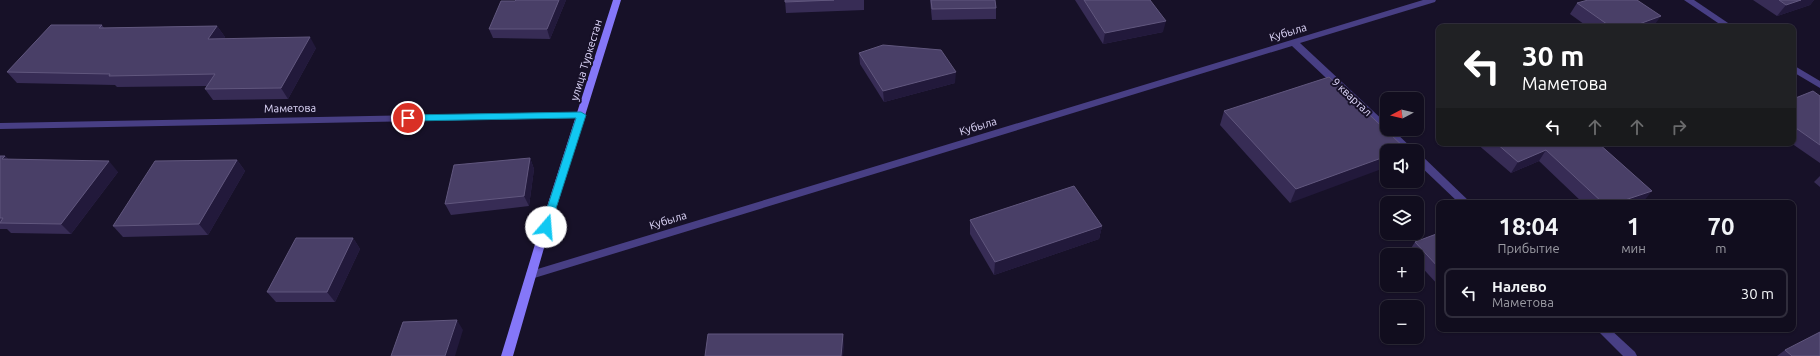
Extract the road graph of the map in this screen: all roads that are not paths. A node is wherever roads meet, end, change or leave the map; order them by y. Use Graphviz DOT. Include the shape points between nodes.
graph roads {
  1 [pos="617,0"];
  2 [pos="1432,0"];
  3 [pos="1688,0"];
  4 [pos="1725,24"];
  5 [pos="1294,43"];
  6 [pos="1796,70"];
  7 [pos="1820,85"];
  8 [pos="581,115"];
  9 [pos="0,126"];
  10 [pos="1402,144"];
  11 [pos="1424,164"];
  12 [pos="1463,200"];
  13 [pos="532,274"];
  14 [pos="1605,332"];
  15 [pos="507,356"];
  16 [pos="1632,356"];
  1 -- 8 [label="street, улица Туркестан"];
  2 -- 5 [label="street, Кубыла"];
  3 -- 4 [label="street"];
  5 -- 10 [label="street, 9 квартал"];
  5 -- 13 [label="street, Кубыла"];
  6 -- 7 [label="street"];
  8 -- 9 [label="street, Маметова"];
  8 -- 13 [label="street, улица Туркестан"];
  11 -- 12 [label="street"];
  13 -- 15 [label="street, улица Туркестан"];
  14 -- 16 [label="street"];
}
